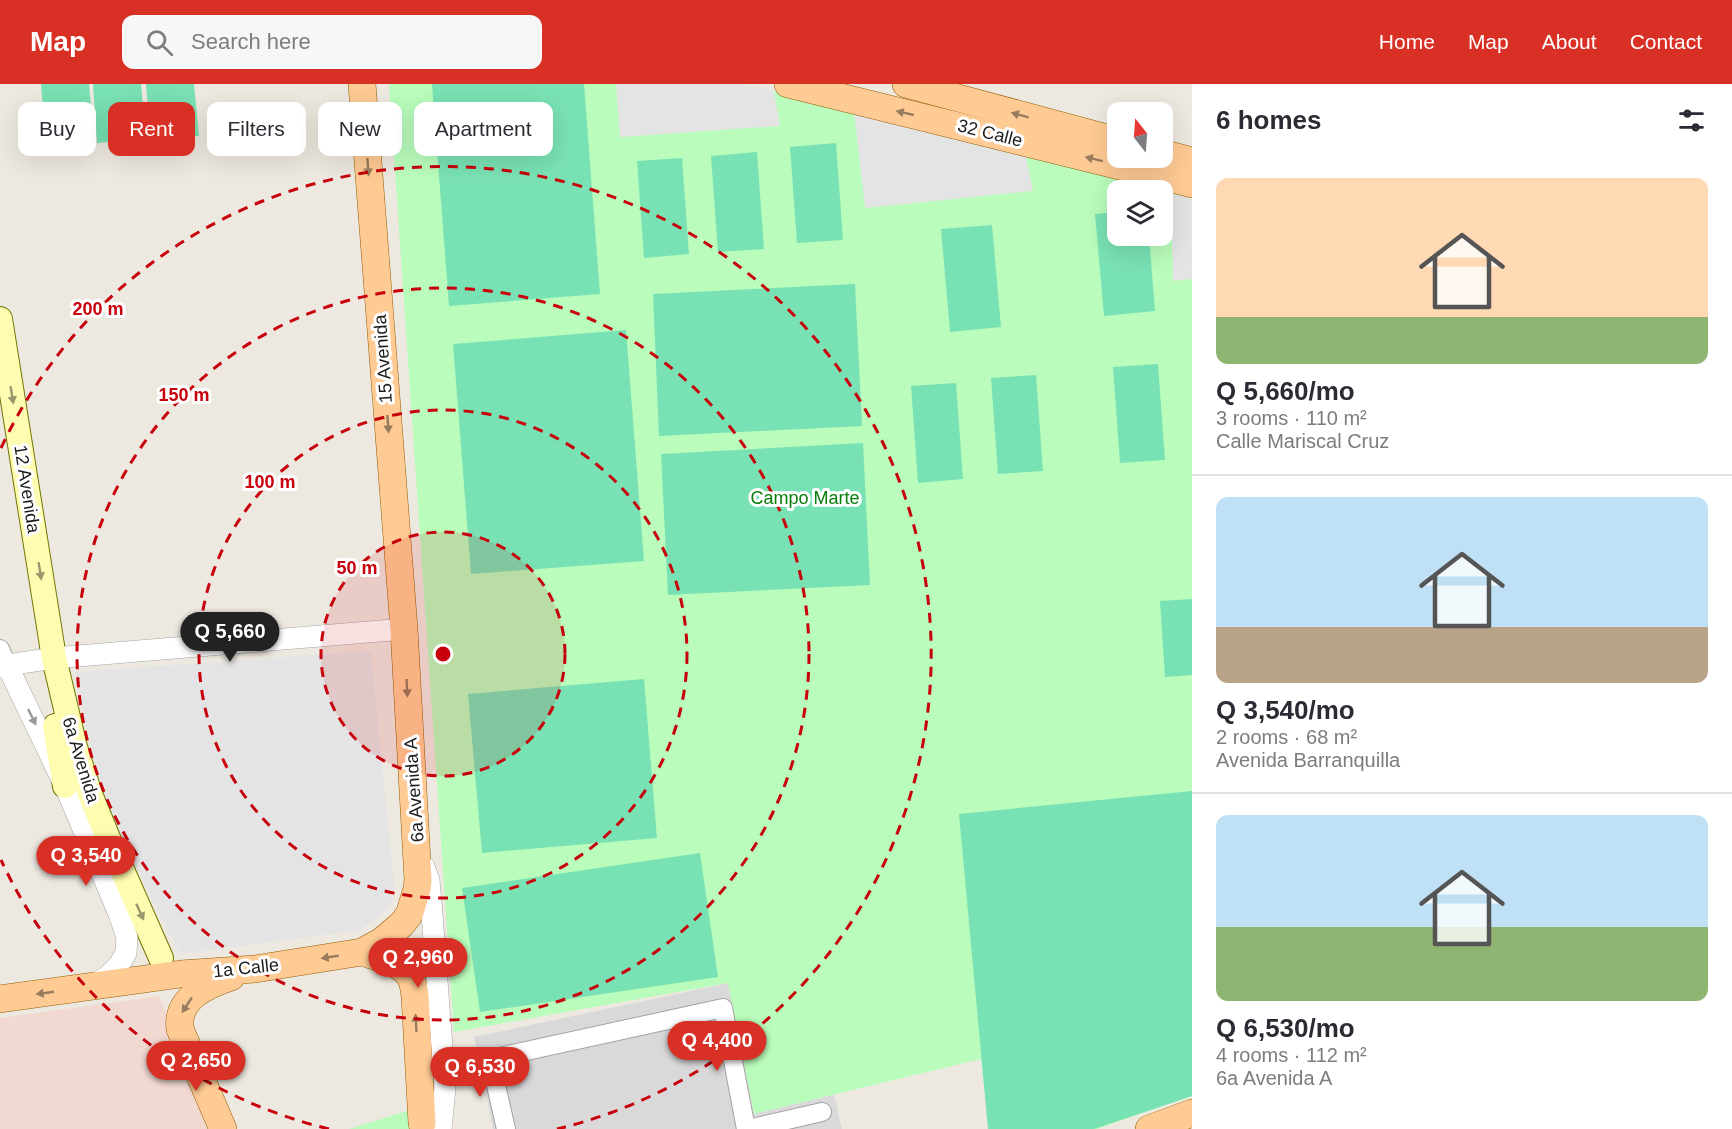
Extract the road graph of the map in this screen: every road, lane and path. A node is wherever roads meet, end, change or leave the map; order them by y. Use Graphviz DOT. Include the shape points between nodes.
graph roads {
  1 [pos="788,84"];
  2 [pos="906,84"];
  3 [pos="362,85"];
  4 [pos="1107,138"];
  5 [pos="1173,156"];
  6 [pos="1192,161"];
  7 [pos="1192,183"];
  8 [pos="0,319"];
  9 [pos="3,355"];
  10 [pos="404,629"];
  11 [pos="54,658"];
  12 [pos="2,660"];
  13 [pos="65,786"];
  14 [pos="417,846"];
  15 [pos="362,952"];
  16 [pos="161,958"];
  17 [pos="255,969"];
  18 [pos="89,987"];
  19 [pos="0,999"];
  20 [pos="196,1039"];
  21 [pos="822,1113"];
  22 [pos="1192,1113"];
  23 [pos="432,1126"];
  24 [pos="223,1129"];
  25 [pos="235,1129"];
  26 [pos="506,1129"];
  27 [pos="747,1129"];
  28 [pos="1149,1129"];
  7 -- 1 [label="main road, 32 Calle, one-way"];
  4 -- 2 [label="main road, 32 Calle, one-way"];
  3 -- 10 [label="main road, 15 Avenida, one-way"];
  5 -- 6 [label="main road"];
  8 -- 9 [label="main road, 12 Avenida"];
  9 -- 11 [label="main road, 12 Avenida, one-way"];
  10 -- 11 [label="street"];
  10 -- 14 [label="main road, 6a Avenida A, one-way"];
  11 -- 12 [label="street"];
  11 -- 13 [label="main road" via="49,686"];
  11 -- 16 [label="main road, 6a Avenida, one-way" via="90,794"];
  12 -- 13 [label="street, one-way"];
  13 -- 18 [label="street" via="127,936 126,953 119,965"];
  14 -- 15 [label="main road, 1a Calle" via="417,889 409,915 393,933"];
  14 -- 23 [label="street, 6a Avenida A" via="429,879 445,1088"];
  15 -- 17 [label="main road, 1a Calle, one-way"];
  23 -- 15 [label="main road, one-way" via="412,982 405,970"];
  17 -- 18 [label="main road, 1a Calle" via="181,974"];
  17 -- 24 [label="main road, one-way" via="198,992 180,1017 180,1029"];
  18 -- 19 [label="main road, 1a Calle, one-way"];
  20 -- 25 [label="main road"];
  21 -- 27 [label="street"];
  22 -- 28 [label="main road"];
  26 -- 27 [label="street" via="490,1059 723,1008"];
}
